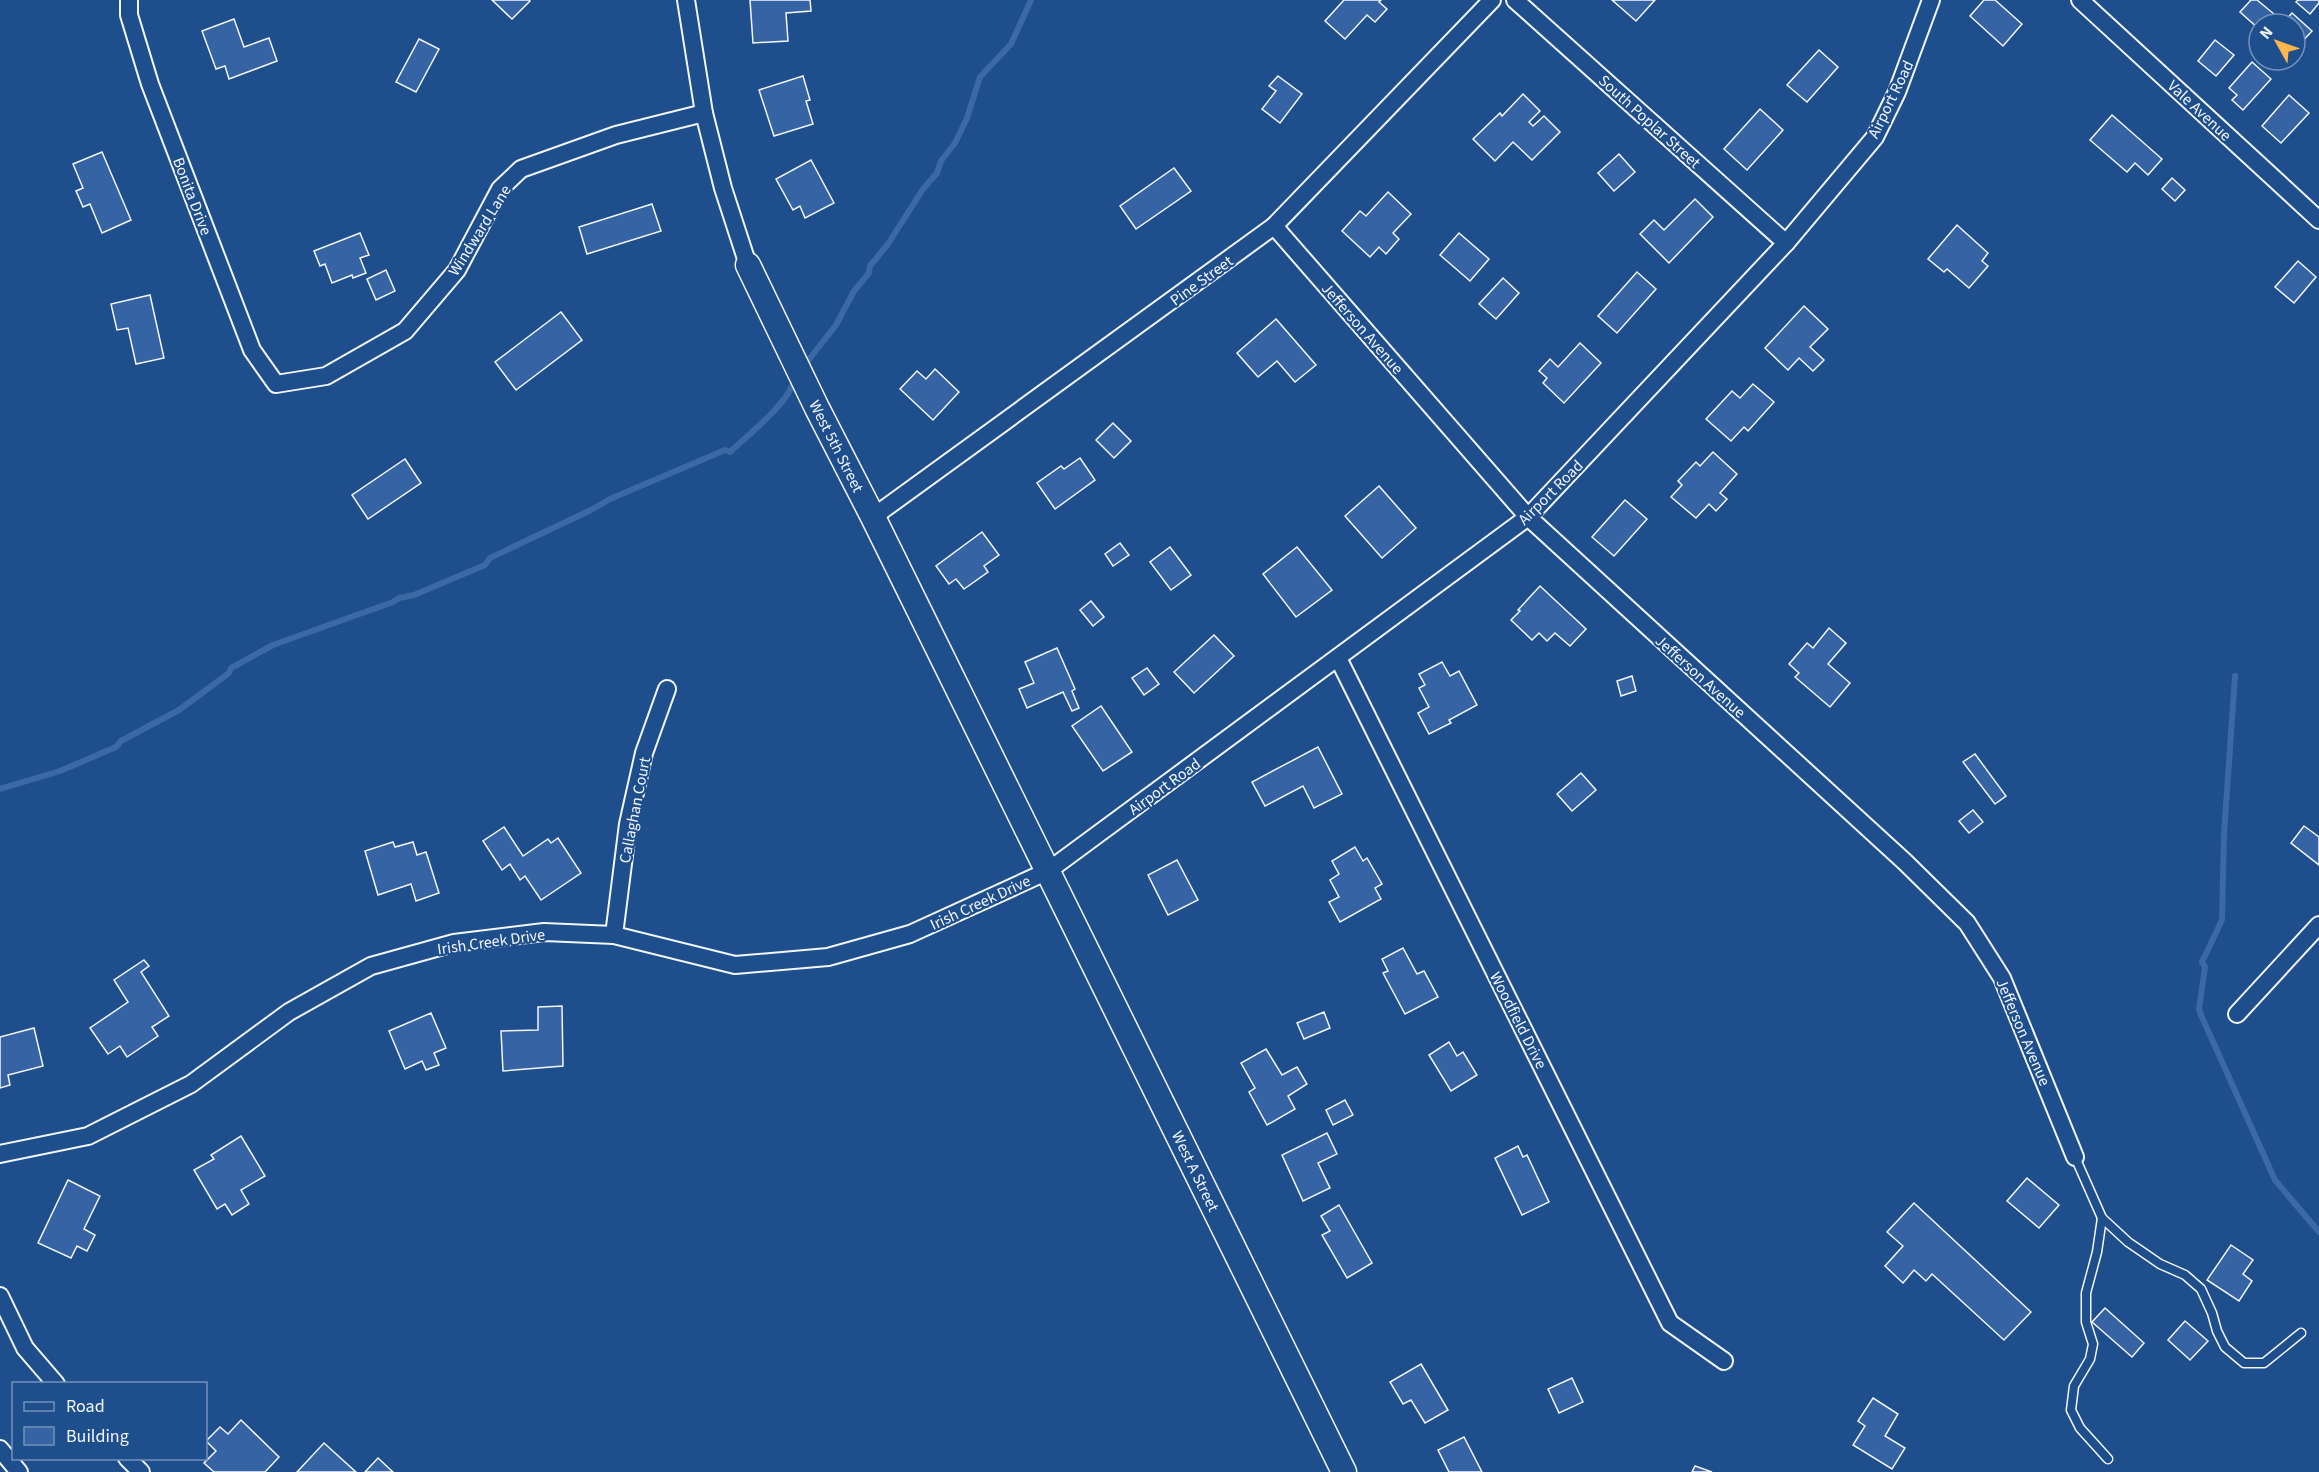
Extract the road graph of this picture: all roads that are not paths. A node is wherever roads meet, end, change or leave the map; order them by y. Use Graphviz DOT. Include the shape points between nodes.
graph roads {
  1 [pos="129,0"];
  2 [pos="686,0"];
  3 [pos="1491,0"];
  4 [pos="1515,0"];
  5 [pos="1931,0"];
  6 [pos="2080,0"];
  7 [pos="704,113"];
  8 [pos="2319,220"];
  9 [pos="1274,226"];
  10 [pos="1786,243"];
  11 [pos="748,265"];
  12 [pos="276,384"];
  13 [pos="873,517"];
  14 [pos="1528,517"];
  15 [pos="1338,658"];
  16 [pos="667,689"];
  17 [pos="1048,871"];
  18 [pos="2319,925"];
  19 [pos="614,935"];
  20 [pos="2237,1014"];
  21 [pos="0,1154"];
  22 [pos="2075,1156"];
  23 [pos="2102,1218"];
  24 [pos="0,1296"];
  25 [pos="4,1316"];
  26 [pos="2301,1333"];
  27 [pos="1725,1361"];
  28 [pos="55,1382"];
  29 [pos="0,1449"];
  30 [pos="2108,1459"];
  31 [pos="129,1460"];
  32 [pos="19,1472"];
  33 [pos="141,1472"];
  34 [pos="1344,1472"];
  1 -- 12 [label="street, Bonita Drive" via="129,15 150,84 252,350"];
  2 -- 7 [label="street, West 5th Street"];
  3 -- 9 [label="street, Pine Street"];
  4 -- 10 [label="street, South Poplar Street"];
  5 -- 10 [label="street, Airport Road" via="1897,92 1875,137"];
  6 -- 8 [label="street, Vale Avenue"];
  7 -- 11 [label="street, West 5th Street"];
  7 -- 12 [label="street, Windward Lane" via="616,135 521,169 500,189 457,270 405,331 326,376"];
  9 -- 13 [label="street, Pine Street"];
  9 -- 14 [label="street, Jefferson Avenue"];
  10 -- 14 [label="street, Airport Road"];
  11 -- 13 [label="street, West 5th Street"];
  13 -- 17 [label="street, West 5th Street"];
  14 -- 15 [label="street, Airport Road"];
  14 -- 22 [label="street, Jefferson Avenue" via="1967,923 2002,978"];
  15 -- 17 [label="street, Airport Road"];
  15 -- 27 [label="street, Woodfield Drive" via="1670,1323"];
  16 -- 19 [label="street, Callaghan Court" via="644,753 628,824"];
  17 -- 19 [label="street, Irish Creek Drive" via="910,934 828,957 735,964"];
  17 -- 34 [label="street, West A Street"];
  18 -- 20 [label="street"];
  19 -- 21 [label="street, Irish Creek Drive" via="533,933 454,944 371,966 290,1012 191,1084 88,1136"];
  22 -- 23 [label="lane"];
  23 -- 26 [label="lane" via="2128,1242 2160,1264 2185,1275 2201,1289 2225,1347 2244,1363 2264,1363"];
  23 -- 30 [label="lane" via="2086,1293 2086,1322 2093,1344 2090,1359 2074,1386 2071,1410 2080,1428"];
  24 -- 25 [label="street"];
  25 -- 28 [label="street"];
  29 -- 32 [label="street"];
  31 -- 33 [label="street"];
}
